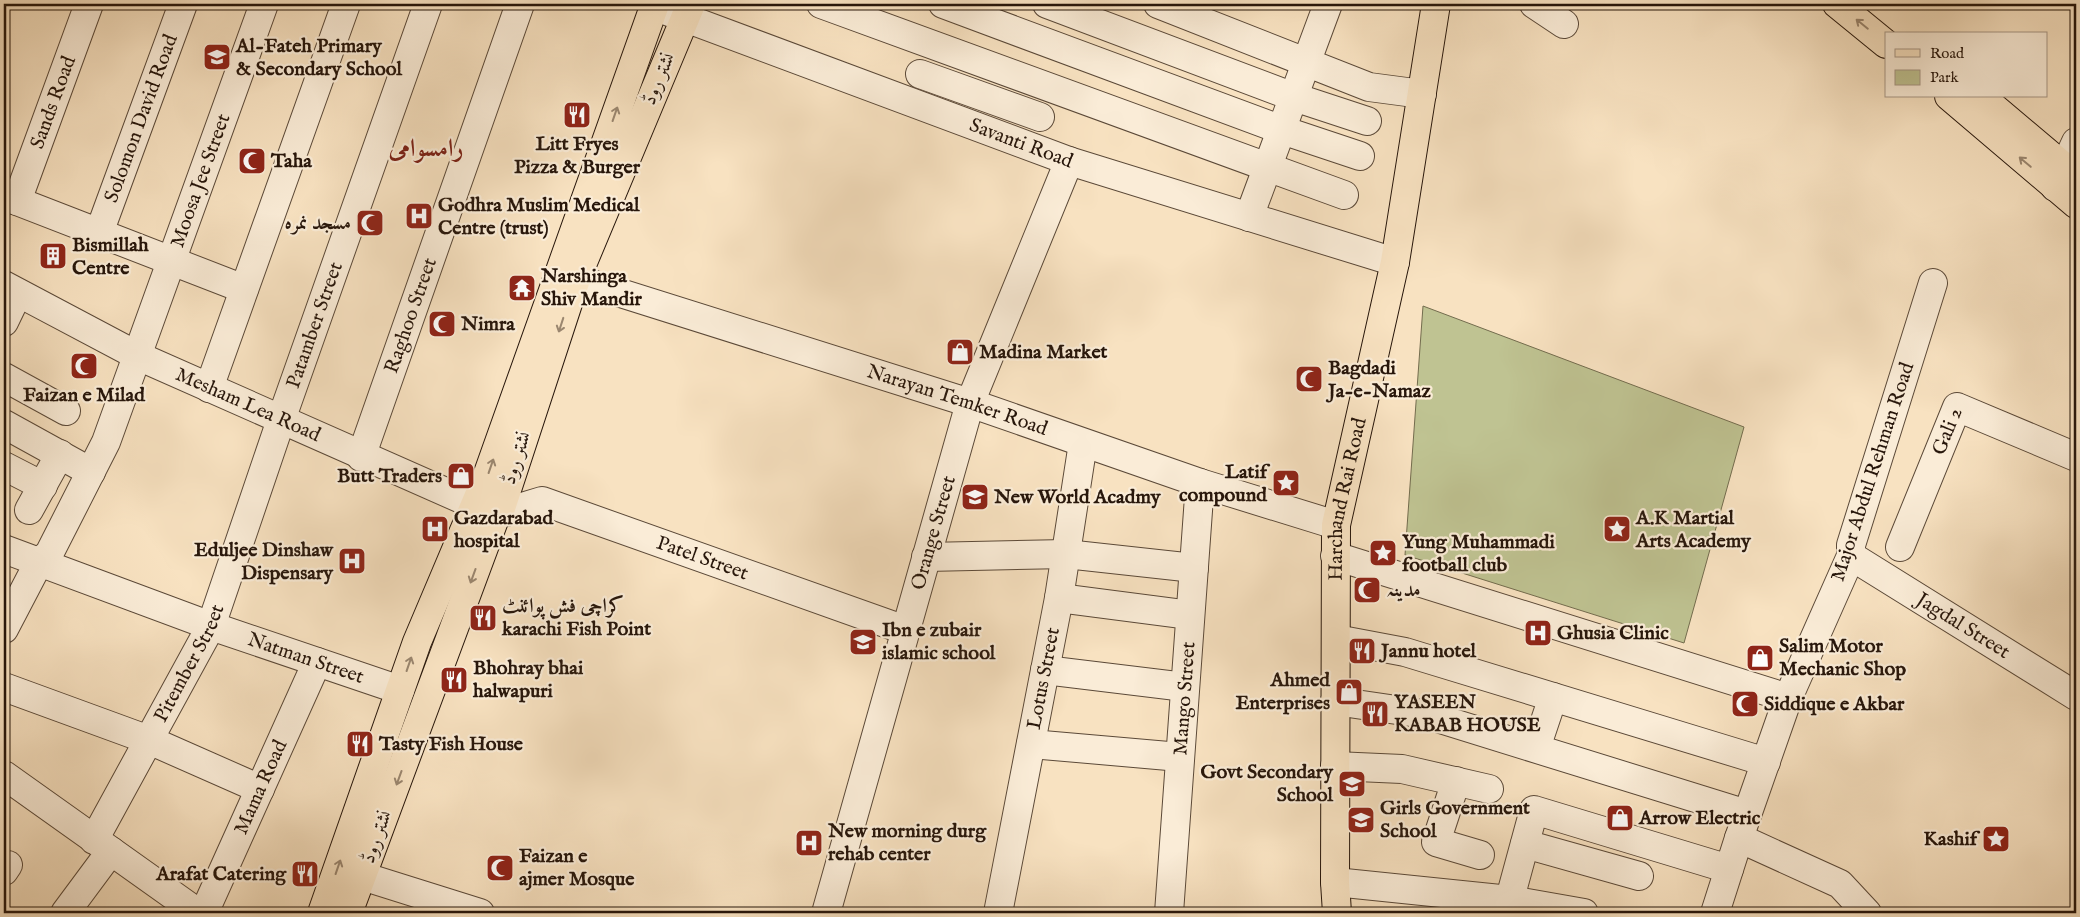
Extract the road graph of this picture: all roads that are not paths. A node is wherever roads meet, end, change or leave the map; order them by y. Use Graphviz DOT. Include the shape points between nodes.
graph roads {
  1 [pos="89,4"];
  2 [pos="183,4"];
  3 [pos="264,4"];
  4 [pos="346,4"];
  5 [pos="428,4"];
  6 [pos="520,4"];
  7 [pos="821,4"];
  8 [pos="943,4"];
  9 [pos="1047,4"];
  10 [pos="1158,4"];
  11 [pos="1328,4"];
  12 [pos="1436,4"];
  13 [pos="1534,4"];
  14 [pos="1837,4"];
  15 [pos="1867,4"];
  16 [pos="654,5"];
  17 [pos="688,11"];
  18 [pos="1564,24"];
  19 [pos="1902,32"];
  20 [pos="1885,43"];
  21 [pos="1307,63"];
  22 [pos="920,74"];
  23 [pos="1051,88"];
  24 [pos="1422,94"];
  25 [pos="1294,97"];
  26 [pos="1967,100"];
  27 [pos="1040,117"];
  28 [pos="1367,121"];
  29 [pos="1282,130"];
  30 [pos="2076,142"];
  31 [pos="1030,147"];
  32 [pos="1360,156"];
  33 [pos="1069,161"];
  34 [pos="1268,167"];
  35 [pos="2068,184"];
  36 [pos="1344,195"];
  37 [pos="10,199"];
  38 [pos="1249,217"];
  39 [pos="99,233"];
  40 [pos="172,261"];
  41 [pos="1395,262"];
  42 [pos="576,279"];
  43 [pos="1933,283"];
  44 [pos="244,288"];
  45 [pos="11,289"];
  46 [pos="4,322"];
  47 [pos="138,356"];
  48 [pos="4,377"];
  49 [pos="209,388"];
  50 [pos="970,403"];
  51 [pos="66,411"];
  52 [pos="281,420"];
  53 [pos="4,424"];
  54 [pos="1083,442"];
  55 [pos="60,454"];
  56 [pos="362,456"];
  57 [pos="2076,457"];
  58 [pos="4,466"];
  59 [pos="91,472"];
  60 [pos="1200,483"];
  61 [pos="42,486"];
  62 [pos="487,509"];
  63 [pos="29,510"];
  64 [pos="1336,525"];
  65 [pos="1900,547"];
  66 [pos="4,549"];
  67 [pos="1066,554"];
  68 [pos="1335,556"];
  69 [pos="1851,556"];
  70 [pos="926,557"];
  71 [pos="39,562"];
  72 [pos="1194,568"];
  73 [pos="1059,598"];
  74 [pos="1190,615"];
  75 [pos="211,626"];
  76 [pos="4,629"];
  77 [pos="905,630"];
  78 [pos="1336,639"];
  79 [pos="317,662"];
  80 [pos="1045,670"];
  81 [pos="4,687"];
  82 [pos="1185,687"];
  83 [pos="400,690"];
  84 [pos="2076,696"];
  85 [pos="1553,697"];
  86 [pos="1788,698"];
  87 [pos="1335,701"];
  88 [pos="149,740"];
  89 [pos="1031,744"];
  90 [pos="1536,748"];
  91 [pos="1180,757"];
  92 [pos="1766,762"];
  93 [pos="1335,766"];
  94 [pos="4,775"];
  95 [pos="1456,781"];
  96 [pos="260,789"];
  97 [pos="1489,789"];
  98 [pos="1743,826"];
  99 [pos="1525,844"];
  100 [pos="103,846"];
  101 [pos="1480,855"];
  102 [pos="1729,869"];
  103 [pos="362,876"];
  104 [pos="1639,876"];
  105 [pos="1335,882"];
  106 [pos="1508,906"];
  107 [pos="65,913"];
  108 [pos="198,913"];
  109 [pos="204,913"];
  110 [pos="322,913"];
  111 [pos="348,913"];
  112 [pos="480,913"];
  113 [pos="826,913"];
  114 [pos="998,913"];
  115 [pos="1169,913"];
  116 [pos="1337,913"];
  117 [pos="1584,913"];
  118 [pos="1715,913"];
  119 [pos="1867,913"];
  1 -- 37 [label="street, Sands Road"];
  2 -- 39 [label="street, Solomon David Road"];
  3 -- 40 [label="street, Moosa Jee Street"];
  4 -- 44 [label="street"];
  5 -- 52 [label="street, Patamber Street"];
  6 -- 56 [label="street, Raghoo Street"];
  7 -- 23 [label="street"];
  8 -- 29 [label="street"];
  9 -- 25 [label="street"];
  10 -- 21 [label="street"];
  11 -- 21 [label="street"];
  12 -- 24 [label="main road, Harchand Rai Road"];
  13 -- 18 [label="street"];
  20 -- 14 [label="main road, one-way"];
  15 -- 19 [label="main road"];
  16 -- 17 [label="street, Savanti Road"];
  62 -- 16 [label="main road, نشتر روڈ, one-way" via="486,479"];
  17 -- 31 [label="street, Savanti Road"];
  17 -- 42 [label="main road, نشتر روڈ"];
  21 -- 24 [label="street" via="1369,87"];
  21 -- 25 [label="street"];
  22 -- 27 [label="street"];
  23 -- 27 [label="street"];
  23 -- 34 [label="street"];
  24 -- 41 [label="main road, Harchand Rai Road"];
  25 -- 28 [label="street"];
  25 -- 29 [label="street"];
  26 -- 35 [label="main road"];
  27 -- 31 [label="street"];
  29 -- 32 [label="street"];
  29 -- 34 [label="street"];
  30 -- 35 [label="street"];
  31 -- 33 [label="street, Savanti Road"];
  33 -- 38 [label="street, Savanti Road"];
  33 -- 50 [label="street, Orange Street"];
  34 -- 36 [label="street"];
  34 -- 38 [label="street"];
  37 -- 39 [label="street"];
  38 -- 41 [label="street, Savanti Road"];
  39 -- 40 [label="street"];
  40 -- 44 [label="street"];
  40 -- 47 [label="street, Moosa Jee Street"];
  41 -- 64 [label="main road, Harchand Rai Road"];
  42 -- 50 [label="street, Narayan Temker Road"];
  42 -- 62 [label="main road, نشتر روڈ, one-way"];
  43 -- 69 [label="street, Major Abdul Rehman Road"];
  44 -- 49 [label="street"];
  45 -- 46 [label="street"];
  45 -- 47 [label="street, Mesham Lea Road"];
  47 -- 49 [label="street, Mesham Lea Road"];
  47 -- 59 [label="street, Moosa Jee Street" via="106,442"];
  48 -- 51 [label="street"];
  49 -- 52 [label="street, Mesham Lea Road"];
  50 -- 54 [label="street, Narayan Temker Road"];
  50 -- 70 [label="street, Orange Street"];
  52 -- 56 [label="street, Mesham Lea Road"];
  52 -- 75 [label="street, Pitember Street"];
  53 -- 55 [label="street"];
  54 -- 60 [label="street, Narayan Temker Road"];
  54 -- 67 [label="street, Lotus Street"];
  55 -- 59 [label="street"];
  55 -- 61 [label="street"];
  56 -- 62 [label="street, Mesham Lea Road"];
  57 -- 65 [label="street, Gali 2" via="1957,408"];
  58 -- 61 [label="street"];
  59 -- 71 [label="street, Moosa Jee Street" via="49,554"];
  60 -- 64 [label="street, Narayan Temker Road"];
  60 -- 72 [label="street, Mango Street"];
  61 -- 63 [label="street"];
  62 -- 77 [label="street, Patel Street" via="542,501"];
  83 -- 62 [label="main road, نشتر روڈ, one-way" via="417,642"];
  62 -- 103 [label="main road, نشتر روڈ, one-way" via="496,515"];
  64 -- 68 [label="main road, Harchand Rai Road"];
  66 -- 71 [label="street, Natman Street"];
  67 -- 70 [label="street"];
  67 -- 72 [label="street"];
  67 -- 73 [label="street, Lotus Street"];
  68 -- 78 [label="main road, Harchand Rai Road"];
  68 -- 86 [label="street"];
  69 -- 84 [label="street, Jagdal Street"];
  69 -- 86 [label="street, Major Abdul Rehman Road"];
  70 -- 77 [label="street, Orange Street"];
  71 -- 75 [label="street, Natman Street"];
  71 -- 76 [label="street, Moosa Jee Street"];
  72 -- 74 [label="street, Mango Street"];
  73 -- 74 [label="street"];
  73 -- 80 [label="street, Lotus Street"];
  74 -- 82 [label="street, Mango Street"];
  75 -- 79 [label="street, Natman Street"];
  75 -- 88 [label="street, Pitember Street"];
  77 -- 113 [label="street, Orange Street"];
  78 -- 85 [label="street" via="1405,652"];
  78 -- 87 [label="main road, Harchand Rai Road"];
  79 -- 83 [label="street, Natman Street"];
  79 -- 96 [label="street, Mama Road"];
  80 -- 82 [label="street"];
  80 -- 89 [label="street, Lotus Street"];
  81 -- 88 [label="street"];
  82 -- 91 [label="street, Mango Street"];
  110 -- 83 [label="main road, نشتر روڈ, one-way"];
  85 -- 90 [label="street"];
  85 -- 92 [label="street"];
  86 -- 92 [label="street, Major Abdul Rehman Road"];
  87 -- 90 [label="street" via="1424,714"];
  87 -- 93 [label="main road, Harchand Rai Road"];
  88 -- 96 [label="street"];
  88 -- 100 [label="street, Pitember Street"];
  89 -- 91 [label="street"];
  89 -- 114 [label="street, Lotus Street"];
  90 -- 98 [label="street"];
  91 -- 115 [label="street, Mango Street"];
  92 -- 98 [label="street, Major Abdul Rehman Road"];
  93 -- 95 [label="street" via="1402,769"];
  93 -- 105 [label="main road, Harchand Rai Road"];
  94 -- 100 [label="street"];
  95 -- 97 [label="street"];
  95 -- 101 [label="street" via="1436,842"];
  96 -- 109 [label="street, Mama Road"];
  98 -- 102 [label="street, Major Abdul Rehman Road"];
  98 -- 119 [label="street" via="1840,884"];
  99 -- 102 [label="street" via="1534,810"];
  99 -- 104 [label="street"];
  99 -- 106 [label="street"];
  100 -- 107 [label="street, Pitember Street"];
  100 -- 108 [label="street"];
  102 -- 118 [label="street, Major Abdul Rehman Road"];
  103 -- 111 [label="main road, نشتر روڈ"];
  103 -- 112 [label="street"];
  105 -- 106 [label="street"];
  105 -- 116 [label="main road, Harchand Rai Road"];
  106 -- 117 [label="street"];
}
